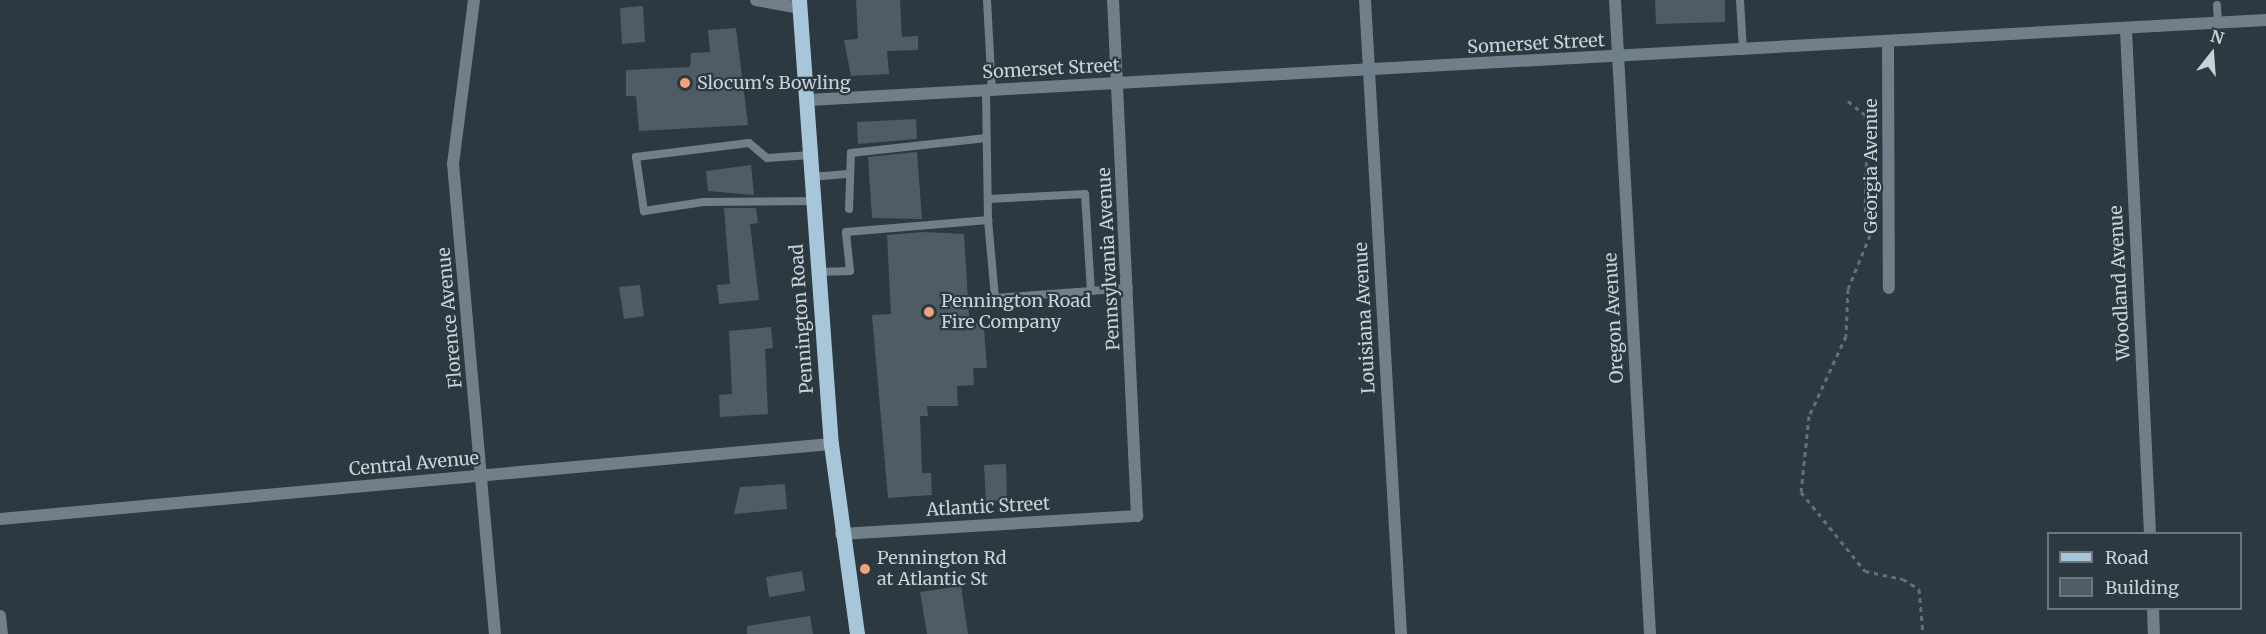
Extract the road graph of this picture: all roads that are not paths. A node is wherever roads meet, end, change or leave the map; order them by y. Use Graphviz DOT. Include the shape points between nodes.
graph roads {
  1 [pos="474,0"];
  2 [pos="756,0"];
  3 [pos="987,0"];
  4 [pos="1113,0"];
  5 [pos="1365,0"];
  6 [pos="1615,0"];
  7 [pos="1740,0"];
  8 [pos="800,4"];
  9 [pos="2217,5"];
  10 [pos="2266,20"];
  11 [pos="2217,24"];
  12 [pos="2126,30"];
  13 [pos="1888,43"];
  14 [pos="1743,51"];
  15 [pos="1618,57"];
  16 [pos="1369,71"];
  17 [pos="1119,84"];
  18 [pos="989,91"];
  19 [pos="808,100"];
  20 [pos="986,138"];
  21 [pos="811,154"];
  22 [pos="848,174"];
  23 [pos="812,177"];
  24 [pos="988,199"];
  25 [pos="813,201"];
  26 [pos="849,209"];
  27 [pos="988,220"];
  28 [pos="818,272"];
  29 [pos="1129,288"];
  30 [pos="1890,288"];
  31 [pos="1091,291"];
  32 [pos="831,444"];
  33 [pos="482,476"];
  34 [pos="1137,516"];
  35 [pos="0,519"];
  36 [pos="2150,532"];
  37 [pos="841,534"];
  38 [pos="2153,610"];
  39 [pos="0,616"];
  40 [pos="2,634"];
  41 [pos="495,634"];
  42 [pos="857,634"];
  43 [pos="1401,634"];
  44 [pos="1650,634"];
  45 [pos="2154,634"];
  1 -- 33 [label="street, Florence Avenue" via="453,164"];
  2 -- 8 [label="street"];
  3 -- 18 [label="lane"];
  4 -- 17 [label="street, Pennsylvania Avenue"];
  5 -- 16 [label="street, Louisiana Avenue"];
  6 -- 15 [label="street, Oregon Avenue"];
  7 -- 14 [label="lane"];
  8 -- 19 [label="main road, Pennington Road"];
  9 -- 11 [label="lane"];
  10 -- 11 [label="street, Somerset Street"];
  11 -- 12 [label="street, Somerset Street"];
  12 -- 13 [label="street, Somerset Street"];
  12 -- 36 [label="street, Woodland Avenue"];
  13 -- 14 [label="street, Somerset Street"];
  13 -- 30 [label="street, Georgia Avenue"];
  14 -- 15 [label="street, Somerset Street"];
  15 -- 16 [label="street, Somerset Street"];
  15 -- 44 [label="street, Oregon Avenue"];
  16 -- 17 [label="street, Somerset Street"];
  16 -- 43 [label="street, Louisiana Avenue"];
  17 -- 18 [label="street, Somerset Street"];
  17 -- 29 [label="street, Pennsylvania Avenue"];
  18 -- 19 [label="street, Somerset Street"];
  18 -- 20 [label="lane"];
  19 -- 21 [label="main road, Pennington Road"];
  20 -- 22 [label="lane" via="858,151 847,159"];
  20 -- 24 [label="lane"];
  21 -- 23 [label="main road, Pennington Road"];
  21 -- 25 [label="lane" via="767,158 749,144 636,157 644,211 703,202"];
  22 -- 23 [label="lane"];
  22 -- 26 [label="lane"];
  23 -- 25 [label="main road, Pennington Road"];
  24 -- 27 [label="lane"];
  24 -- 31 [label="lane" via="1085,194"];
  25 -- 28 [label="main road, Pennington Road"];
  27 -- 28 [label="lane" via="846,232 850,271"];
  27 -- 31 [label="lane" via="995,298"];
  28 -- 32 [label="main road, Pennington Road"];
  29 -- 31 [label="lane"];
  29 -- 34 [label="street, Pennsylvania Avenue"];
  32 -- 33 [label="street, Central Avenue"];
  32 -- 37 [label="main road, Pennington Road"];
  33 -- 35 [label="street, Central Avenue"];
  33 -- 41 [label="street, Florence Avenue"];
  34 -- 37 [label="street, Atlantic Street"];
  37 -- 42 [label="main road, Pennington Road"];
  38 -- 45 [label="street"];
  39 -- 40 [label="street"];
}
